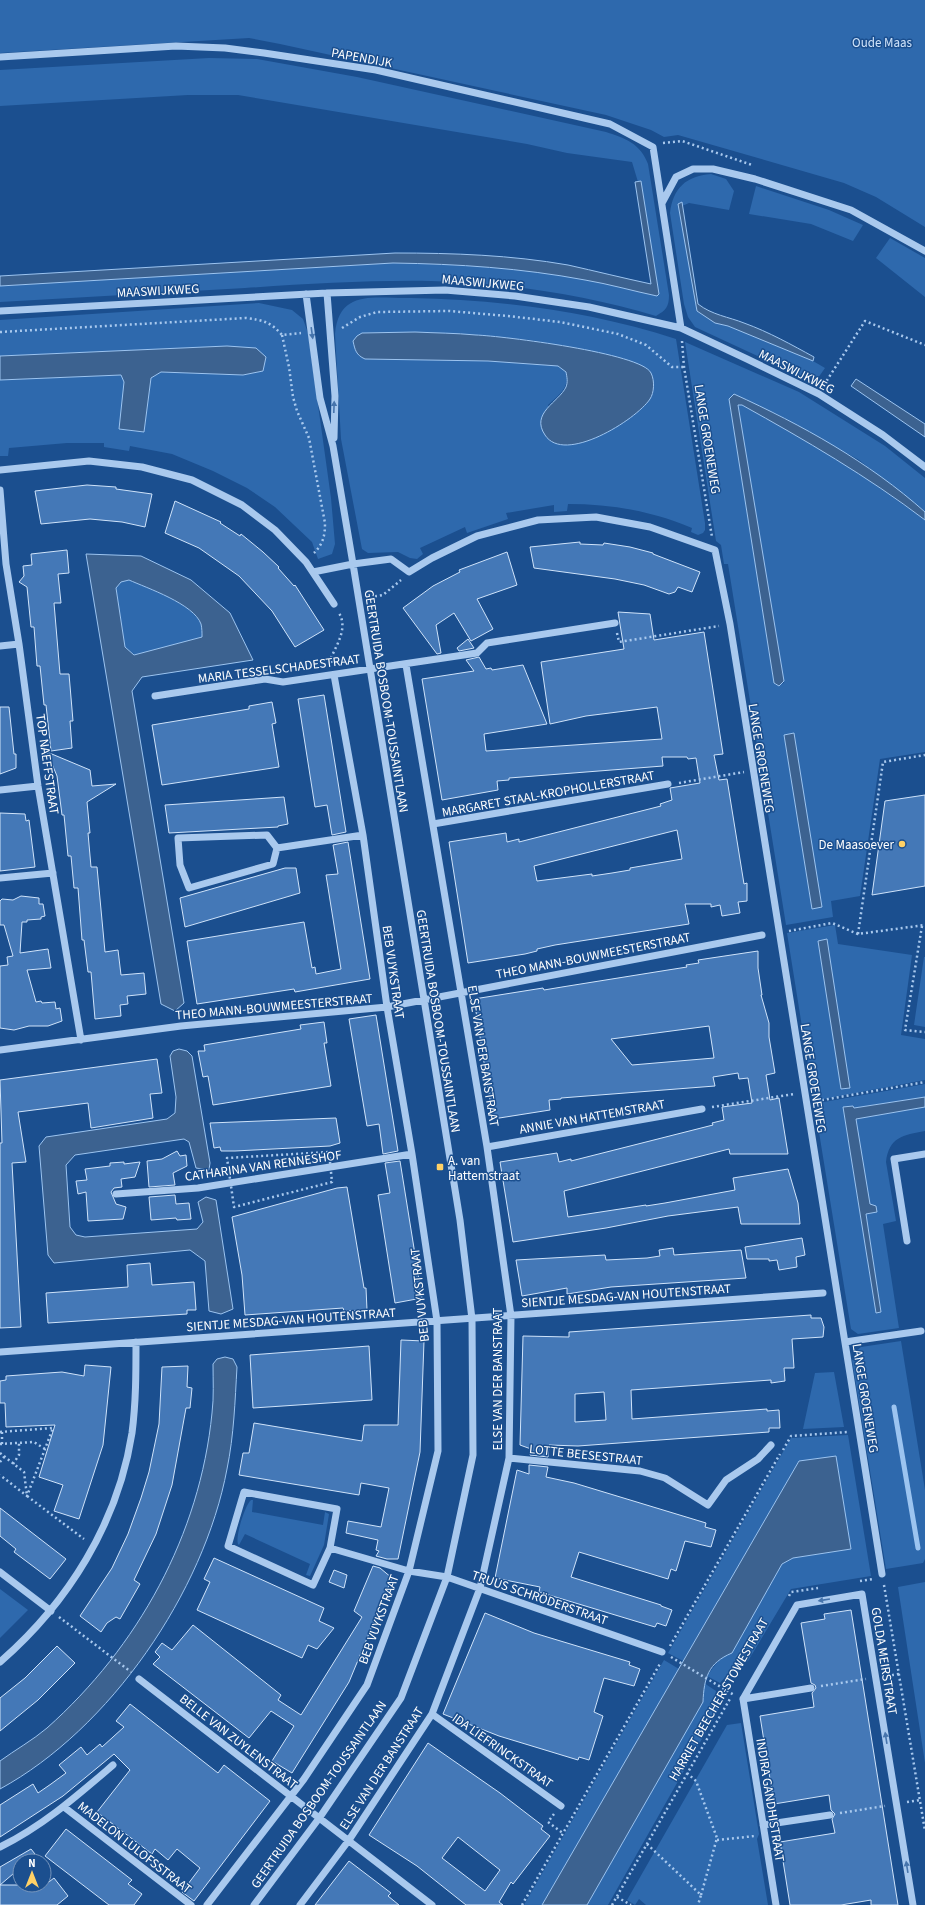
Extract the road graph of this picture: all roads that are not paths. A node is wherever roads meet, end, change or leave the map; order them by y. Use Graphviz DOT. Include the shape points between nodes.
graph roads {
  1 [pos="0,57"];
  2 [pos="662,204"];
  3 [pos="925,250"];
  4 [pos="327,293"];
  5 [pos="306,294"];
  6 [pos="0,311"];
  7 [pos="681,328"];
  8 [pos="333,446"];
  9 [pos="925,467"];
  10 [pos="0,470"];
  11 [pos="0,490"];
  12 [pos="3,564"];
  13 [pos="353,564"];
  14 [pos="313,572"];
  15 [pos="334,604"];
  16 [pos="615,622"];
  17 [pos="19,644"];
  18 [pos="0,646"];
  19 [pos="406,665"];
  20 [pos="370,670"];
  21 [pos="334,675"];
  22 [pos="155,696"];
  23 [pos="668,784"];
  24 [pos="38,786"];
  25 [pos="0,790"];
  26 [pos="432,824"];
  27 [pos="363,835"];
  28 [pos="276,848"];
  29 [pos="53,873"];
  30 [pos="0,878"];
  31 [pos="762,935"];
  32 [pos="461,993"];
  33 [pos="425,1000"];
  34 [pos="387,1007"];
  35 [pos="81,1040"];
  36 [pos="0,1050"];
  37 [pos="702,1109"];
  38 [pos="487,1147"];
  39 [pos="412,1154"];
  40 [pos="925,1154"];
  41 [pos="116,1194"];
  42 [pos="907,1241"];
  43 [pos="823,1293"];
  44 [pos="511,1316"];
  45 [pos="472,1319"];
  46 [pos="437,1321"];
  47 [pos="921,1332"];
  48 [pos="136,1342"];
  49 [pos="845,1342"];
  50 [pos="0,1352"];
  51 [pos="771,1445"];
  52 [pos="509,1458"];
  53 [pos="330,1548"];
  54 [pos="409,1571"];
  55 [pos="0,1572"];
  56 [pos="882,1576"];
  57 [pos="447,1577"];
  58 [pos="480,1588"];
  59 [pos="51,1612"];
  60 [pos="663,1653"];
  61 [pos="0,1662"];
  62 [pos="139,1679"];
  63 [pos="811,1688"];
  64 [pos="743,1699"];
  65 [pos="432,1714"];
  66 [pos="114,1765"];
  67 [pos="290,1796"];
  68 [pos="561,1806"];
  69 [pos="64,1807"];
  70 [pos="830,1815"];
  71 [pos="320,1817"];
  72 [pos="763,1825"];
  73 [pos="349,1840"];
  74 [pos="0,1847"];
  75 [pos="191,1905"];
  76 [pos="206,1905"];
  77 [pos="254,1905"];
  78 [pos="300,1905"];
  79 [pos="432,1905"];
  80 [pos="776,1905"];
  81 [pos="913,1905"];
  1 -- 2 [label="street, PAPENDIJK" via="176,46 264,53 376,70 610,124 653,147"];
  2 -- 3 [label="street" via="676,177 693,169 713,169 755,179 851,210"];
  2 -- 7 [label="street"];
  4 -- 5 [label="street, MAASWIJKWEG"];
  4 -- 7 [label="street, MAASWIJKWEG" via="445,290 515,296 589,307"];
  8 -- 4 [label="street, GEERTRUIDA BOSBOOM-TOUSSAINTLAAN, one-way" via="335,396"];
  5 -- 6 [label="street, MAASWIJKWEG"];
  5 -- 8 [label="street, GEERTRUIDA BOSBOOM-TOUSSAINTLAAN, one-way" via="320,398"];
  7 -- 9 [label="street, MAASWIJKWEG" via="819,394 883,435"];
  8 -- 13 [label="street, GEERTRUIDA BOSBOOM-TOUSSAINTLAAN"];
  10 -- 14 [label="street" via="89,461 142,467 192,480 242,505 275,530"];
  11 -- 12 [label="street, TOP NAEFFSTRAAT"];
  12 -- 17 [label="street, TOP NAEFFSTRAAT"];
  13 -- 14 [label="street"];
  13 -- 20 [label="street, GEERTRUIDA BOSBOOM-TOUSSAINTLAAN"];
  13 -- 49 [label="street, LANGE GROENEWEG" via="391,559 409,572 477,536 538,520 596,517 650,526 715,550 730,624"];
  14 -- 15 [label="street"];
  16 -- 19 [label="street, MARIA TESSELSCHADESTRAAT" via="487,643 478,653"];
  17 -- 18 [label="street"];
  17 -- 24 [label="street, TOP NAEFFSTRAAT"];
  19 -- 20 [label="street, MARIA TESSELSCHADESTRAAT"];
  19 -- 26 [label="street, ELSE VAN DER BANSTRAAT"];
  20 -- 21 [label="street, MARIA TESSELSCHADESTRAAT"];
  20 -- 33 [label="street, GEERTRUIDA BOSBOOM-TOUSSAINTLAAN"];
  21 -- 22 [label="street, MARIA TESSELSCHADESTRAAT" via="283,682 265,679"];
  21 -- 27 [label="street, BEB VUYKSTRAAT"];
  23 -- 26 [label="street, MARGARET STAAL-KROPHOLLERSTRAAT"];
  24 -- 25 [label="street"];
  24 -- 29 [label="street, TOP NAEFFSTRAAT"];
  26 -- 32 [label="street, ELSE VAN DER BANSTRAAT"];
  27 -- 28 [label="street"];
  27 -- 34 [label="street, BEB VUYKSTRAAT"];
  28 -- 28 [label="street" via="267,835 178,838 180,865 189,888 273,864"];
  29 -- 30 [label="street"];
  29 -- 35 [label="street, TOP NAEFFSTRAAT"];
  31 -- 32 [label="street, THEO MANN-BOUWMEESTERSTRAAT"];
  32 -- 33 [label="street, THEO MANN-BOUWMEESTERSTRAAT"];
  32 -- 38 [label="street, ELSE VAN DER BANSTRAAT"];
  33 -- 34 [label="street, THEO MANN-BOUWMEESTERSTRAAT"];
  33 -- 45 [label="street, GEERTRUIDA BOSBOOM-TOUSSAINTLAAN" via="460,1220"];
  34 -- 35 [label="street, THEO MANN-BOUWMEESTERSTRAAT" via="181,1026"];
  34 -- 39 [label="street, BEB VUYKSTRAAT"];
  35 -- 36 [label="street, THEO MANN-BOUWMEESTERSTRAAT"];
  37 -- 38 [label="street, ANNIE VAN HATTEMSTRAAT"];
  38 -- 44 [label="street, ELSE VAN DER BANSTRAAT"];
  39 -- 41 [label="street, CATHARINA VAN RENNESHOF" via="198,1188"];
  39 -- 46 [label="street, BEB VUYKSTRAAT"];
  40 -- 42 [label="street" via="894,1159"];
  43 -- 44 [label="street, SIENTJE MESDAG-VAN HOUTENSTRAAT"];
  44 -- 45 [label="street, SIENTJE MESDAG-VAN HOUTENSTRAAT"];
  44 -- 52 [label="street, ELSE VAN DER BANSTRAAT"];
  45 -- 46 [label="street, SIENTJE MESDAG-VAN HOUTENSTRAAT"];
  45 -- 57 [label="street, GEERTRUIDA BOSBOOM-TOUSSAINTLAAN" via="472,1455"];
  46 -- 48 [label="street, SIENTJE MESDAG-VAN HOUTENSTRAAT"];
  46 -- 54 [label="street, BEB VUYKSTRAAT" via="438,1452"];
  47 -- 49 [label="street"];
  48 -- 50 [label="street, SIENTJE MESDAG-VAN HOUTENSTRAAT"];
  48 -- 59 [label="street" via="137,1386 132,1434 120,1482 94,1547"];
  49 -- 56 [label="street, LANGE GROENEWEG"];
  51 -- 52 [label="street, LOTTE BEESESTRAAT" via="758,1459 726,1480 708,1505 666,1478 640,1470"];
  52 -- 58 [label="street, ELSE VAN DER BANSTRAAT"];
  53 -- 53 [label="street" via="313,1585 228,1546 244,1492 337,1509"];
  53 -- 54 [label="street, TRUUS SCHRÖDERSTRAAT"];
  54 -- 57 [label="street, TRUUS SCHRÖDERSTRAAT"];
  54 -- 67 [label="street, BEB VUYKSTRAAT" via="367,1685"];
  55 -- 59 [label="street"];
  57 -- 58 [label="street, TRUUS SCHRÖDERSTRAAT"];
  57 -- 71 [label="street, GEERTRUIDA BOSBOOM-TOUSSAINTLAAN" via="401,1698"];
  58 -- 60 [label="street, TRUUS SCHRÖDERSTRAAT"];
  58 -- 65 [label="street, ELSE VAN DER BANSTRAAT"];
  59 -- 61 [label="street"];
  62 -- 67 [label="street, BELLE VAN ZUYLENSTRAAT"];
  63 -- 64 [label="street"];
  64 -- 72 [label="street, INDIRA GANDHISTRAAT"];
  81 -- 64 [label="street, GOLDA MEIRSTRAAT, one-way" via="862,1594 796,1605"];
  65 -- 68 [label="street, IDA LIEFRINCKSTRAAT"];
  65 -- 73 [label="street, ELSE VAN DER BANSTRAAT"];
  66 -- 69 [label="street, MADELON LULOFSSTRAAT"];
  67 -- 71 [label="street, BELLE VAN ZUYLENSTRAAT"];
  67 -- 76 [label="street, BEB VUYKSTRAAT"];
  69 -- 74 [label="street, MADELON LULOFSSTRAAT"];
  69 -- 75 [label="street, MADELON LULOFSSTRAAT"];
  70 -- 72 [label="street"];
  71 -- 73 [label="street, BELLE VAN ZUYLENSTRAAT"];
  71 -- 77 [label="street, GEERTRUIDA BOSBOOM-TOUSSAINTLAAN"];
  72 -- 80 [label="street, INDIRA GANDHISTRAAT"];
  73 -- 78 [label="street, ELSE VAN DER BANSTRAAT"];
  73 -- 79 [label="street, BELLE VAN ZUYLENSTRAAT"];
}
